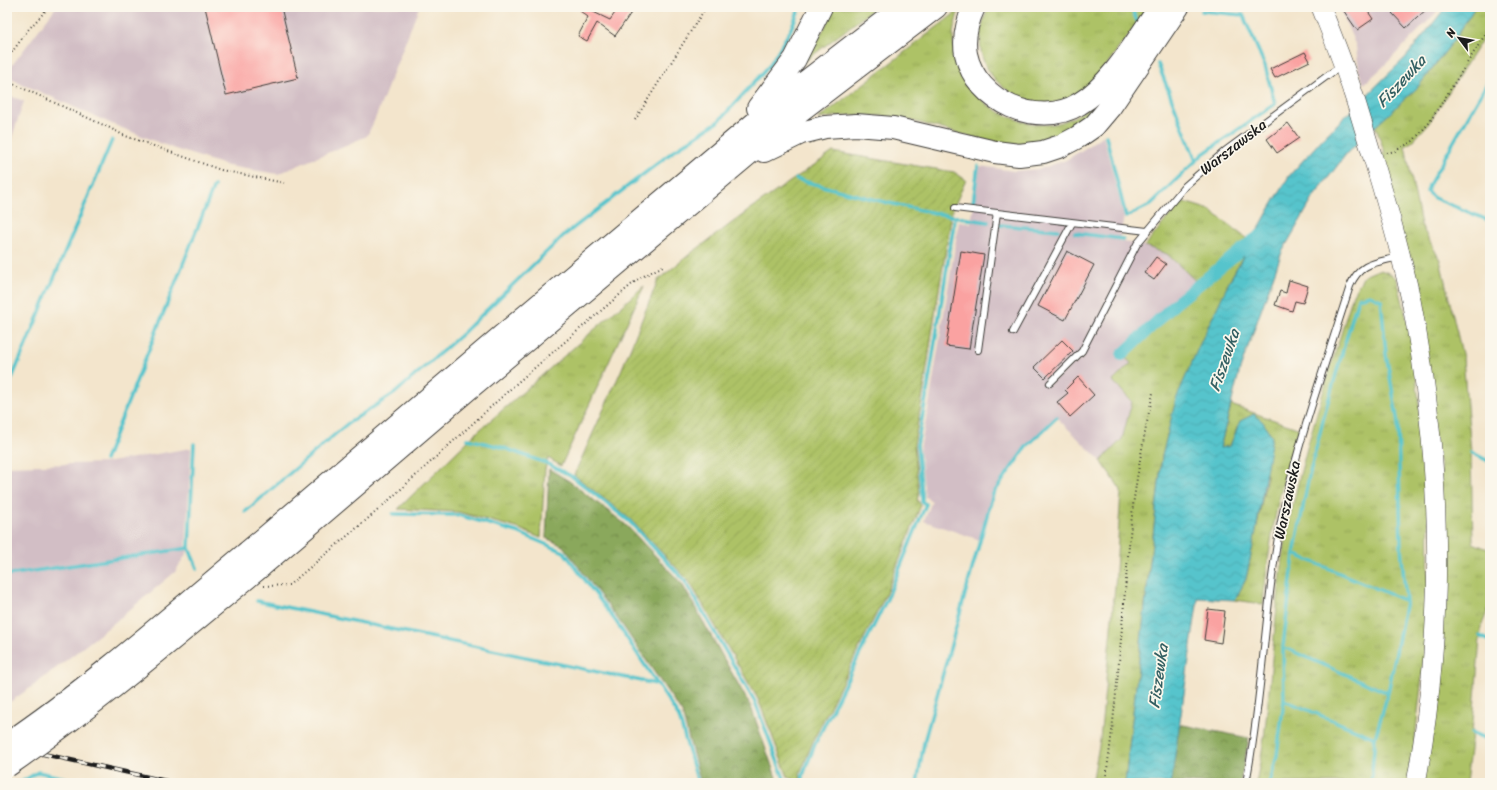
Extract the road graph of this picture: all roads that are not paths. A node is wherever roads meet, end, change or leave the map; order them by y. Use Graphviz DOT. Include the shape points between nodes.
graph roads {
  1 [pos="821,7"];
  2 [pos="903,7"];
  3 [pos="936,7"];
  4 [pos="974,7"];
  5 [pos="1160,7"];
  6 [pos="1178,7"];
  7 [pos="1320,7"];
  8 [pos="1343,64"];
  9 [pos="731,142"];
  10 [pos="734,165"];
  11 [pos="955,208"];
  12 [pos="996,213"];
  13 [pos="1072,223"];
  14 [pos="1147,231"];
  15 [pos="1401,256"];
  16 [pos="1014,332"];
  17 [pos="978,350"];
  18 [pos="1050,383"];
  19 [pos="254,559"];
  20 [pos="7,744"];
  21 [pos="7,766"];
  22 [pos="1246,783"];
  23 [pos="1416,783"];
  1 -- 9 [label="highway" via="795,59"];
  2 -- 9 [label="highway"];
  3 -- 10 [label="highway" via="797,113"];
  4 -- 5 [label="highway" via="967,23 965,38 966,54 972,69 983,85 1009,106 1025,112 1045,114 1064,112 1079,105 1103,86"];
  6 -- 10 [label="highway" via="1110,107 1094,126 1061,146 1043,152 1019,155 995,152 894,128 856,125 825,127 801,133"];
  7 -- 8 [label="main road"];
  8 -- 14 [label="lane, Warszawska" via="1220,156 1185,186"];
  8 -- 15 [label="main road" via="1378,151"];
  9 -- 19 [label="highway"];
  10 -- 19 [label="highway"];
  11 -- 12 [label="lane"];
  12 -- 13 [label="lane"];
  12 -- 17 [label="lane"];
  13 -- 14 [label="lane"];
  13 -- 16 [label="lane"];
  14 -- 18 [label="lane, Warszawska" via="1137,244 1082,351"];
  15 -- 22 [label="lane, Warszawska" via="1365,266 1354,275 1298,451 1272,574 1256,731"];
  15 -- 23 [label="main road" via="1427,396 1435,487 1434,643 1426,723"];
  19 -- 20 [label="highway, bridge" via="68,701"];
  19 -- 21 [label="highway, bridge" via="122,681"];
}
